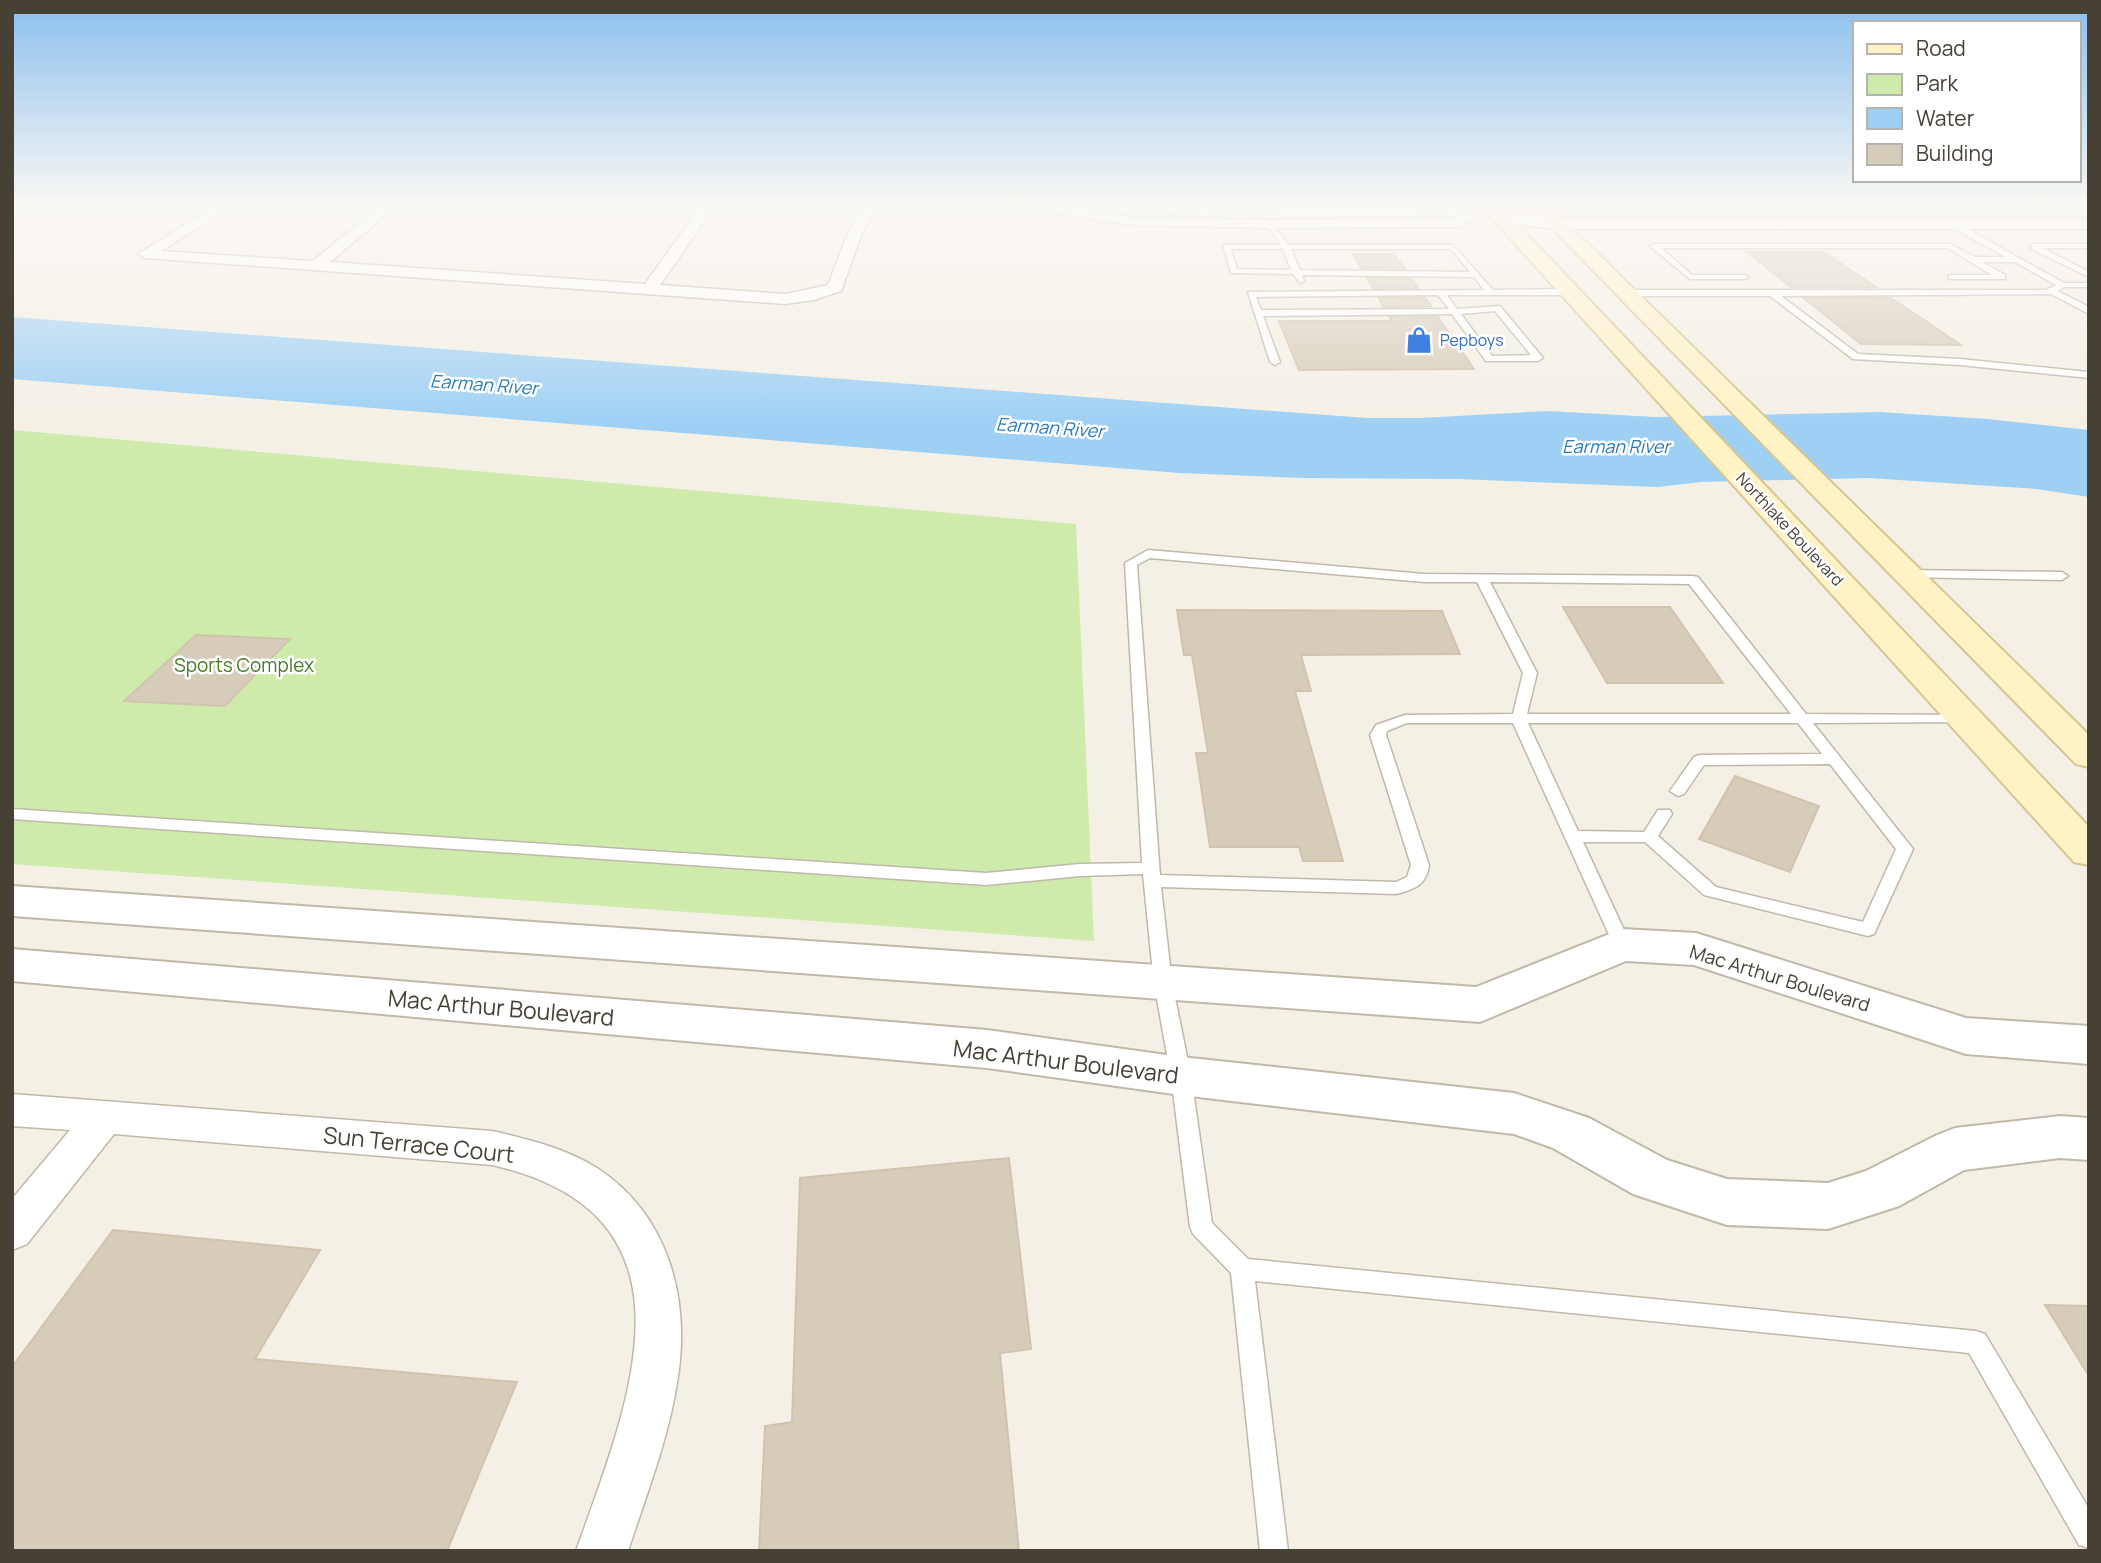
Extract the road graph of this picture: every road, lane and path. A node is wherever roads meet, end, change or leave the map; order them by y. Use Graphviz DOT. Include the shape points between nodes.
graph roads {
  1 [pos="496,279"];
  2 [pos="657,279"];
  3 [pos="838,279"];
  4 [pos="1299,279"];
  5 [pos="1479,279"];
  6 [pos="1559,279"];
  7 [pos="1611,279"];
  8 [pos="2051,279"];
  9 [pos="2062,285"];
  10 [pos="2089,285"];
  11 [pos="649,290"];
  12 [pos="2052,291"];
  13 [pos="1490,292"];
  14 [pos="1571,292"];
  15 [pos="1309,293"];
  16 [pos="1441,293"];
  17 [pos="1625,293"];
  18 [pos="1772,293"];
  19 [pos="2089,311"];
  20 [pos="1455,312"];
  21 [pos="1258,313"];
  22 [pos="1275,362"];
  23 [pos="2089,375"];
  24 [pos="1908,574"];
  25 [pos="2062,576"];
  26 [pos="1482,579"];
  27 [pos="1802,718"];
  28 [pos="1965,718"];
  29 [pos="1519,719"];
  30 [pos="2089,756"];
  31 [pos="1834,759"];
  32 [pos="1678,792"];
  33 [pos="12,814"];
  34 [pos="1664,814"];
  35 [pos="1572,836"];
  36 [pos="1649,836"];
  37 [pos="2089,852"];
  38 [pos="1152,875"];
  39 [pos="12,901"];
  40 [pos="1622,945"];
  41 [pos="12,965"];
  42 [pos="1163,983"];
  43 [pos="2089,1045"];
  44 [pos="1181,1076"];
  45 [pos="12,1110"];
  46 [pos="105,1116"];
  47 [pos="2089,1139"];
  48 [pos="12,1231"];
  49 [pos="1242,1269"];
  50 [pos="2089,1535"];
  51 [pos="602,1551"];
  52 [pos="1273,1551"];
  1 -- 11 [label="street"];
  2 -- 11 [label="street"];
  3 -- 11 [label="street" via="835,288 800,298"];
  4 -- 15 [label="lane"];
  5 -- 13 [label="lane"];
  6 -- 14 [label="main road, Northlake Boulevard"];
  7 -- 17 [label="main road"];
  8 -- 9 [label="lane"];
  9 -- 10 [label="lane"];
  9 -- 12 [label="lane"];
  12 -- 18 [label="lane"];
  12 -- 19 [label="lane"];
  13 -- 14 [label="lane"];
  13 -- 16 [label="lane"];
  14 -- 28 [label="main road, Northlake Boulevard"];
  15 -- 16 [label="lane"];
  15 -- 21 [label="lane" via="1251,293"];
  16 -- 20 [label="lane"];
  17 -- 18 [label="lane"];
  17 -- 24 [label="main road"];
  18 -- 23 [label="lane" via="1856,357"];
  20 -- 20 [label="lane" via="1489,359 1538,358 1497,308"];
  20 -- 21 [label="lane"];
  21 -- 22 [label="lane"];
  24 -- 25 [label="lane"];
  24 -- 30 [label="main road"];
  26 -- 27 [label="lane" via="1693,579"];
  26 -- 29 [label="lane" via="1530,673"];
  26 -- 38 [label="lane" via="1424,578 1163,554 1148,554 1131,563"];
  27 -- 28 [label="lane"];
  27 -- 29 [label="lane"];
  27 -- 31 [label="lane"];
  28 -- 37 [label="main road, Northlake Boulevard"];
  29 -- 35 [label="lane"];
  29 -- 38 [label="lane" via="1405,719 1381,727 1379,742 1420,865 1420,873 1405,886"];
  31 -- 32 [label="lane" via="1699,760"];
  31 -- 36 [label="lane" via="1905,849 1868,930 1710,891"];
  33 -- 38 [label="lane" via="986,878 1080,870"];
  34 -- 36 [label="lane"];
  35 -- 36 [label="lane"];
  35 -- 40 [label="lane"];
  38 -- 42 [label="lane"];
  39 -- 42 [label="street, Mac Arthur Boulevard"];
  40 -- 42 [label="street, Mac Arthur Boulevard" via="1479,1005"];
  40 -- 43 [label="street, Mac Arthur Boulevard" via="1696,949 1966,1035"];
  41 -- 44 [label="street, Mac Arthur Boulevard" via="987,1049"];
  42 -- 44 [label="lane"];
  44 -- 47 [label="street, Mac Arthur Boulevard" via="1514,1114 1571,1133 1652,1178 1727,1202 1828,1206 1880,1190 1955,1150 2060,1137"];
  44 -- 49 [label="lane" via="1201,1227"];
  45 -- 46 [label="street, Sun Terrace Court"];
  46 -- 48 [label="street"];
  46 -- 51 [label="street, Sun Terrace Court" via="492,1148 559,1166 608,1199 651,1263 662,1331 647,1410"];
  49 -- 50 [label="lane" via="1976,1342"];
  49 -- 52 [label="lane"];
}
